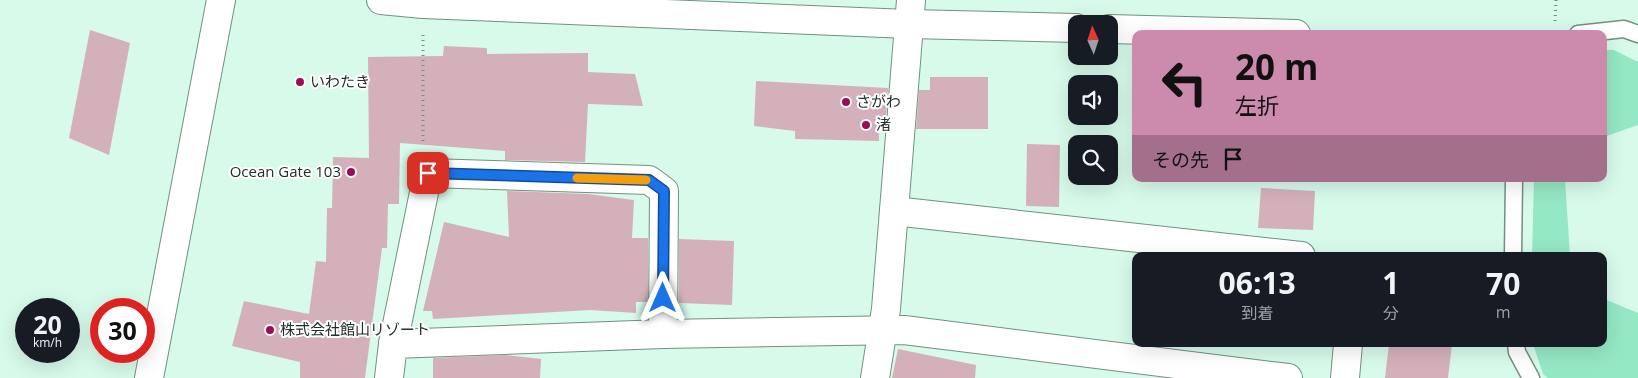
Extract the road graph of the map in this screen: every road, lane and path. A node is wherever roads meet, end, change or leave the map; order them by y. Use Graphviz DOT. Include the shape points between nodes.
graph roads {
  1 [pos="221,0"];
  2 [pos="381,0"];
  3 [pos="1556,0"];
  4 [pos="423,4"];
  5 [pos="909,12"];
  6 [pos="1555,25"];
  7 [pos="1068,27"];
  8 [pos="1118,29"];
  9 [pos="1146,30"];
  10 [pos="1607,31"];
  11 [pos="1638,34"];
  12 [pos="428,173"];
  13 [pos="1514,182"];
  14 [pos="894,211"];
  15 [pos="1265,252"];
  16 [pos="1513,252"];
  17 [pos="882,330"];
  18 [pos="663,334"];
  19 [pos="393,344"];
  20 [pos="1348,347"];
  21 [pos="1516,347"];
  22 [pos="149,378"];
  23 [pos="389,378"];
  24 [pos="875,378"];
  25 [pos="1288,378"];
  26 [pos="1345,378"];
  27 [pos="1531,378"];
  1 -- 22 [label="street"];
  2 -- 4 [label="street"];
  3 -- 6 [label="path"];
  4 -- 5 [label="street"];
  4 -- 12 [label="path" via="423,159"];
  5 -- 7 [label="street"];
  5 -- 14 [label="street"];
  8 -- 9 [label="street"];
  10 -- 11 [label="lane" via="1624,30"];
  12 -- 18 [label="street" via="649,180 664,191"];
  12 -- 19 [label="street"];
  13 -- 16 [label="lane"];
  14 -- 15 [label="street"];
  14 -- 17 [label="street"];
  17 -- 18 [label="street"];
  17 -- 24 [label="street"];
  17 -- 25 [label="street" via="904,330"];
  18 -- 19 [label="street"];
  19 -- 23 [label="street"];
  20 -- 26 [label="street"];
  21 -- 27 [label="lane"];
}
